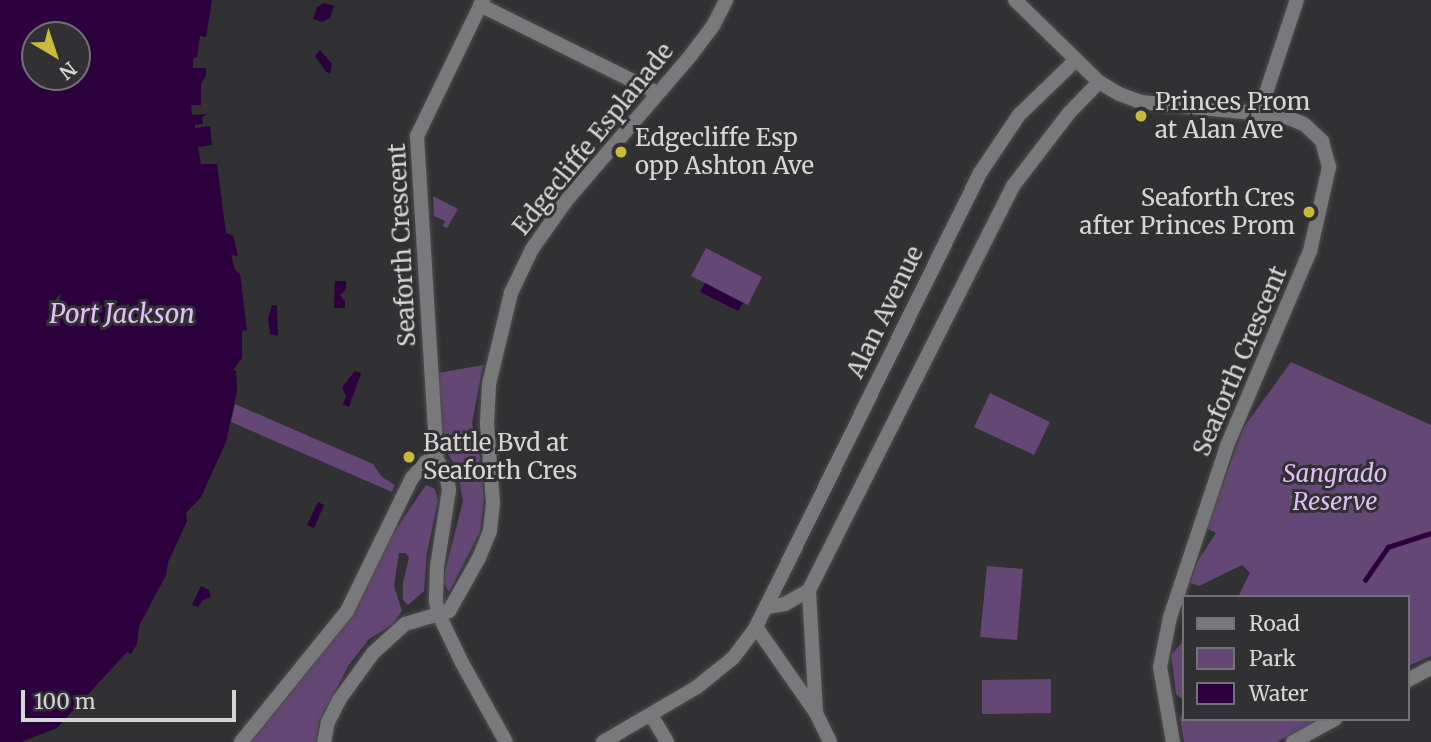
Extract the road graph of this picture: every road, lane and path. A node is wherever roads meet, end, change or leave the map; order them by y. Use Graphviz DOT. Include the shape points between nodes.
graph roads {
  1 [pos="726,0"];
  2 [pos="1015,0"];
  3 [pos="1297,0"];
  4 [pos="482,2"];
  5 [pos="1076,60"];
  6 [pos="1100,82"];
  7 [pos="657,93"];
  8 [pos="1259,114"];
  9 [pos="431,461"];
  10 [pos="809,590"];
  11 [pos="766,607"];
  12 [pos="439,615"];
  13 [pos="756,627"];
  14 [pos="1431,668"];
  15 [pos="1410,679"];
  16 [pos="816,713"];
  17 [pos="651,715"];
  18 [pos="1331,721"];
  19 [pos="241,742"];
  20 [pos="324,742"];
  21 [pos="506,742"];
  22 [pos="603,742"];
  23 [pos="667,742"];
  24 [pos="830,742"];
  25 [pos="1173,742"];
  26 [pos="1293,742"];
  1 -- 7 [label="street, Edgecliffe Esplanade" via="713,26"];
  2 -- 5 [label="street, Seaforth Crescent"];
  3 -- 8 [label="street"];
  4 -- 7 [label="street"];
  4 -- 9 [label="street, Seaforth Crescent" via="417,136"];
  5 -- 6 [label="street, Seaforth Crescent"];
  5 -- 11 [label="street, Alan Avenue" via="1019,115 980,173"];
  6 -- 8 [label="street, Seaforth Crescent" via="1141,102"];
  6 -- 10 [label="street" via="1069,113 1013,186"];
  7 -- 12 [label="street, Edgecliffe Esplanade" via="549,223 511,293 489,384 490,531 462,591 449,611"];
  8 -- 25 [label="street, Seaforth Crescent" via="1304,124 1322,142 1329,167 1310,251 1227,446 1170,617 1160,667"];
  9 -- 12 [label="street, Seaforth Crescent" via="446,474 449,490 435,590"];
  9 -- 19 [label="street" via="412,478 347,611"];
  10 -- 11 [label="street" via="785,604"];
  10 -- 16 [label="street"];
  11 -- 13 [label="street, Alan Avenue"];
  12 -- 20 [label="street" via="405,624 373,653 339,700"];
  12 -- 21 [label="street"];
  13 -- 16 [label="street"];
  13 -- 17 [label="street, Alan Avenue" via="733,658"];
  14 -- 15 [label="street"];
  16 -- 24 [label="street"];
  17 -- 22 [label="street, Alan Avenue"];
  17 -- 23 [label="street"];
  18 -- 26 [label="street"];
}
